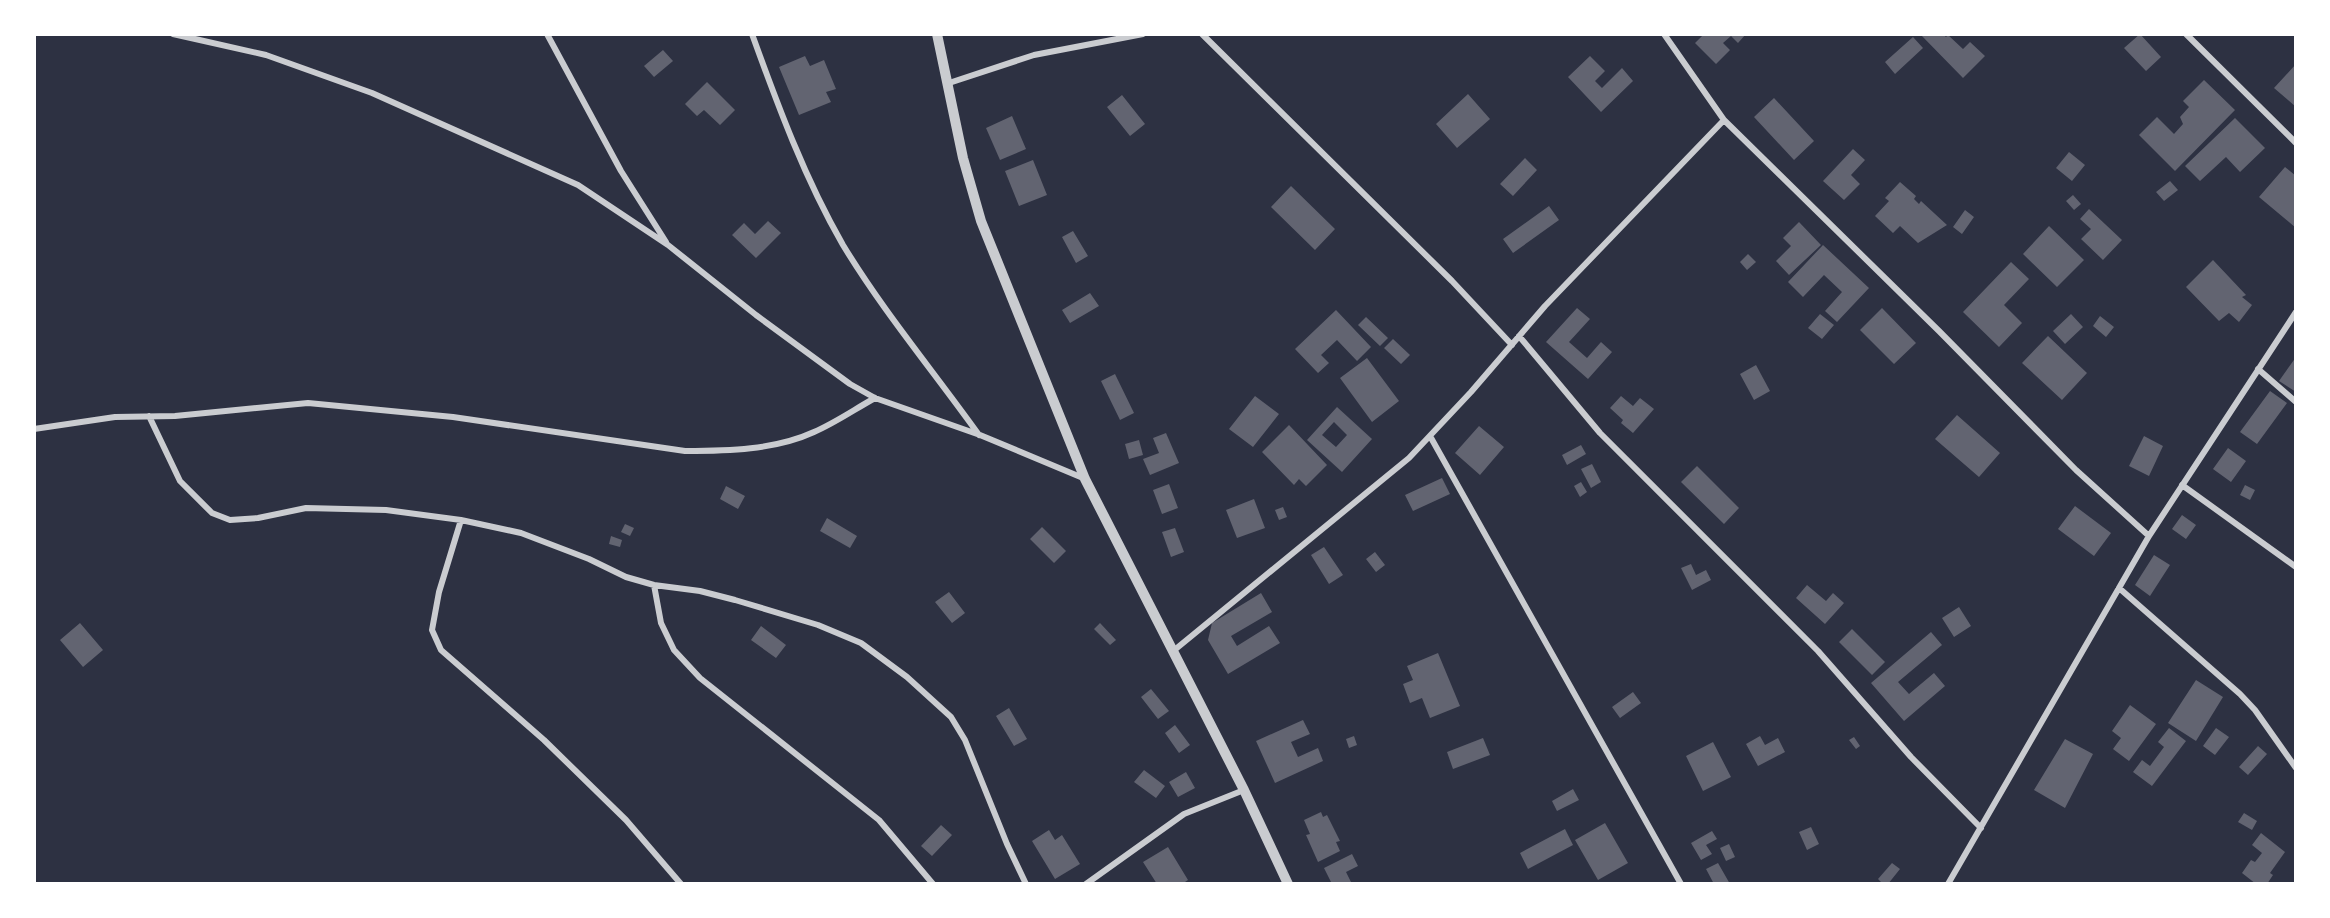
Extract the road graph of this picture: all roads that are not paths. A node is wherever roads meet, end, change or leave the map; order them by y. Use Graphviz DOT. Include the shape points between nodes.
graph roads {
  1 [pos="173,34"];
  2 [pos="547,34"];
  3 [pos="752,34"];
  4 [pos="937,34"];
  5 [pos="1143,34"];
  6 [pos="1202,34"];
  7 [pos="1664,34"];
  8 [pos="2186,34"];
  9 [pos="946,84"];
  10 [pos="1724,120"];
  11 [pos="2295,143"];
  12 [pos="668,244"];
  13 [pos="2295,312"];
  14 [pos="1519,336"];
  15 [pos="1512,345"];
  16 [pos="2258,369"];
  17 [pos="875,398"];
  18 [pos="2295,402"];
  19 [pos="149,416"];
  20 [pos="34,429"];
  21 [pos="980,435"];
  22 [pos="1430,436"];
  23 [pos="1086,479"];
  24 [pos="2182,485"];
  25 [pos="461,520"];
  26 [pos="2149,536"];
  27 [pos="2295,567"];
  28 [pos="654,585"];
  29 [pos="2119,588"];
  30 [pos="1172,652"];
  31 [pos="2295,768"];
  32 [pos="1244,790"];
  33 [pos="1982,828"];
  34 [pos="681,884"];
  35 [pos="933,884"];
  36 [pos="1026,884"];
  37 [pos="1086,884"];
  38 [pos="1288,884"];
  39 [pos="1681,884"];
  40 [pos="1948,884"];
  1 -- 12 [label="street" via="266,55 372,93 578,185"];
  2 -- 12 [label="street" via="621,171"];
  3 -- 21 [label="street" via="778,106 843,245"];
  4 -- 9 [label="street"];
  5 -- 9 [label="street" via="1034,55"];
  6 -- 15 [label="street"];
  7 -- 10 [label="street"];
  8 -- 11 [label="street"];
  9 -- 23 [label="street" via="981,221"];
  10 -- 14 [label="street"];
  10 -- 26 [label="street" via="2076,470"];
  12 -- 17 [label="street" via="826,369"];
  13 -- 16 [label="street"];
  14 -- 15 [label="street"];
  14 -- 33 [label="street" via="1600,433 1810,643 1911,757"];
  15 -- 22 [label="street"];
  16 -- 18 [label="street"];
  16 -- 24 [label="street"];
  17 -- 19 [label="street" via="813,433 772,444 719,451 685,451 453,417 308,403"];
  17 -- 21 [label="street"];
  19 -- 20 [label="street"];
  19 -- 25 [label="street" via="180,481 212,513 230,520 306,508 386,510"];
  21 -- 23 [label="street"];
  22 -- 30 [label="street" via="1409,458"];
  22 -- 39 [label="street"];
  23 -- 30 [label="street"];
  24 -- 26 [label="street"];
  24 -- 27 [label="street"];
  25 -- 28 [label="street" via="521,533"];
  25 -- 34 [label="street" via="432,630 441,650 544,740 626,820"];
  26 -- 29 [label="street"];
  28 -- 35 [label="street" via="661,623 674,650 700,678 879,820"];
  28 -- 36 [label="street" via="700,591 818,625 861,643 907,677 951,717 965,740"];
  29 -- 31 [label="street" via="2240,694"];
  29 -- 33 [label="street"];
  30 -- 32 [label="street"];
  32 -- 37 [label="street" via="1184,814"];
  32 -- 38 [label="street"];
  33 -- 40 [label="street"];
}
